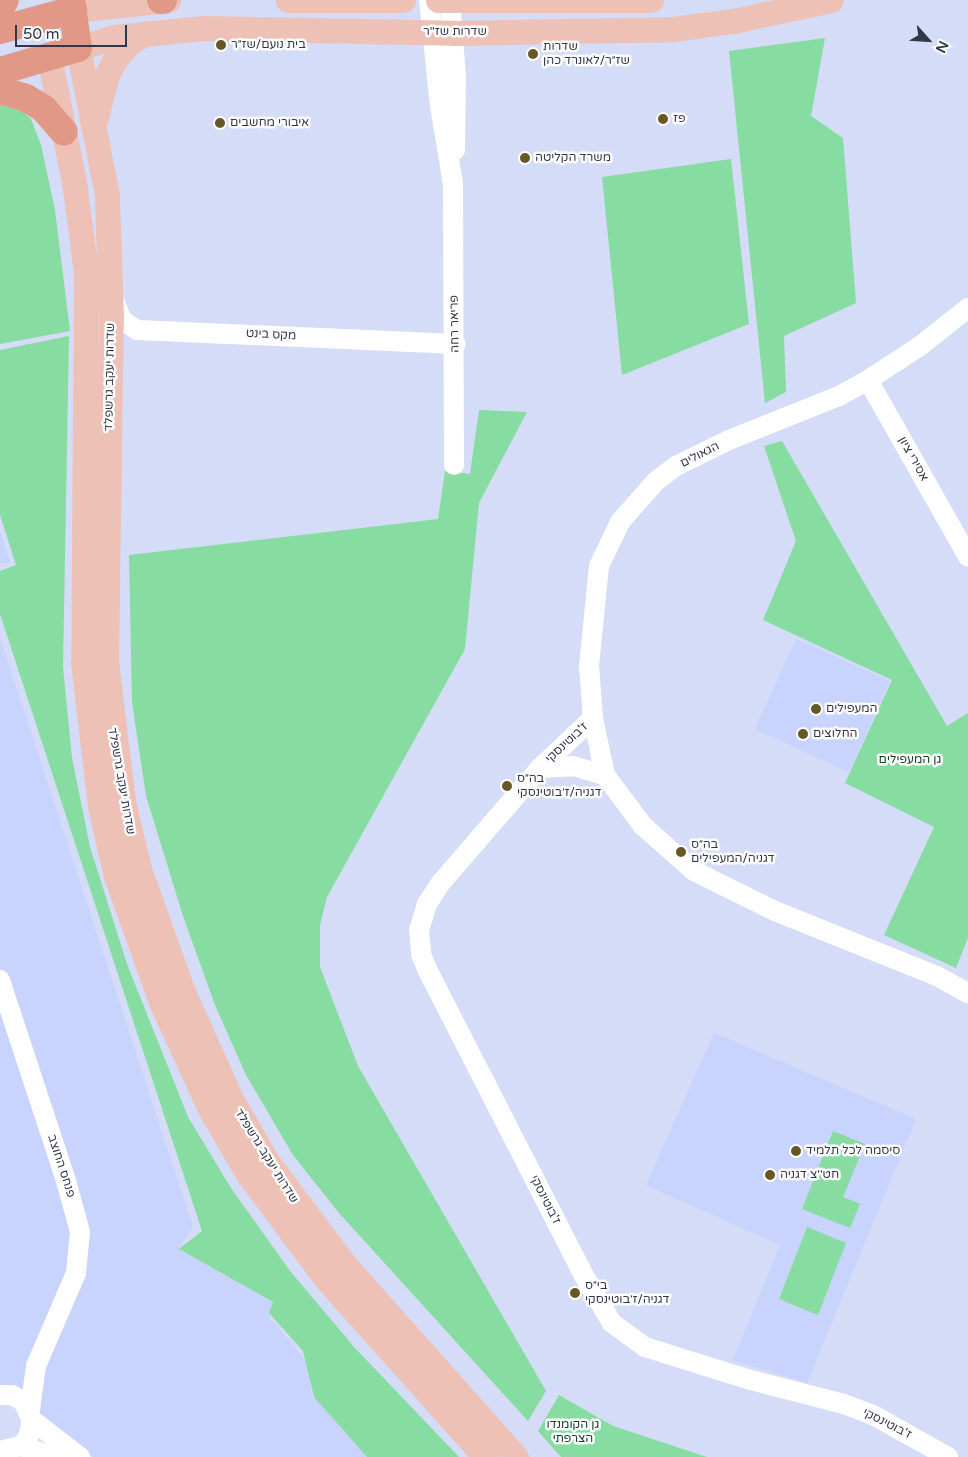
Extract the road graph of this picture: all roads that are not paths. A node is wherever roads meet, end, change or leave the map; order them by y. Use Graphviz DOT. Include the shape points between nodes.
graph roads {
  1 [pos="5,0"];
  2 [pos="162,0"];
  3 [pos="168,0"];
  4 [pos="288,0"];
  5 [pos="403,0"];
  6 [pos="429,0"];
  7 [pos="438,0"];
  8 [pos="450,0"];
  9 [pos="650,0"];
  10 [pos="831,0"];
  11 [pos="72,5"];
  12 [pos="0,8"];
  13 [pos="39,10"];
  14 [pos="0,30"];
  15 [pos="148,32"];
  16 [pos="443,32"];
  17 [pos="78,48"];
  18 [pos="49,56"];
  19 [pos="0,71"];
  20 [pos="0,90"];
  21 [pos="94,122"];
  22 [pos="64,132"];
  23 [pos="110,290"];
  24 [pos="968,308"];
  25 [pos="456,344"];
  26 [pos="868,380"];
  27 [pos="454,464"];
  28 [pos="963,535"];
  29 [pos="968,557"];
  30 [pos="593,718"];
  31 [pos="540,768"];
  32 [pos="605,775"];
  33 [pos="0,980"];
  34 [pos="968,993"];
  35 [pos="42,1351"];
  36 [pos="3,1394"];
  37 [pos="31,1415"];
  38 [pos="21,1446"];
  39 [pos="0,1451"];
  40 [pos="54,1457"];
  41 [pos="80,1457"];
  42 [pos="485,1457"];
  43 [pos="516,1457"];
  44 [pos="948,1457"];
  1 -- 12 [label="highway"];
  2 -- 3 [label="main road"];
  2 -- 11 [label="main road"];
  4 -- 5 [label="main road"];
  6 -- 16 [label="street, פריאר רחה"];
  7 -- 8 [label="main road"];
  8 -- 9 [label="main road"];
  8 -- 16 [label="street, פריאר רחה"];
  10 -- 16 [label="main road, שדרות שז\"ר" via="719,24 673,29"];
  11 -- 13 [label="highway"];
  11 -- 17 [label="highway"];
  13 -- 14 [label="highway"];
  13 -- 18 [label="highway"];
  15 -- 16 [label="main road, שדרות שז\"ר" via="204,28"];
  15 -- 17 [label="main road, שדרות שז\"ר" via="114,36"];
  15 -- 21 [label="main road" via="130,42 115,59 107,75"];
  16 -- 25 [label="street, פריאר רחה" via="453,184"];
  17 -- 18 [label="highway"];
  17 -- 21 [label="main road, שדרות יעקב גרשפלד"];
  18 -- 19 [label="highway"];
  18 -- 22 [label="main road, שדרות יעקב גרשפלד"];
  20 -- 22 [label="highway" via="44,108"];
  21 -- 23 [label="main road, שדרות יעקב גרשפלד" via="107,195"];
  22 -- 42 [label="main road, שדרות יעקב גרשפלד" via="80,216 86,272 83,662 100,806 116,876 161,1002 211,1112 248,1174 327,1280"];
  23 -- 25 [label="street, מקס בינט" via="122,320 137,330"];
  23 -- 43 [label="main road, שדרות יעקב גרשפלד" via="106,661 123,802 139,869 159,931 232,1101 267,1161 345,1265"];
  24 -- 26 [label="street, הגאולים" via="920,346"];
  25 -- 27 [label="street, פריאר רחה"];
  26 -- 28 [label="street, אסירי ציון"];
  26 -- 30 [label="street, הגאולים" via="839,396 729,440 676,466 634,504 609,542 595,587 589,666"];
  28 -- 29 [label="street, אסירי ציון"];
  30 -- 31 [label="street, ז'בוטינסקי"];
  30 -- 32 [label="street"];
  31 -- 32 [label="street, ז'בוטינסקי" via="573,766"];
  31 -- 44 [label="street, ז'בוטינסקי" via="473,842 428,904 419,930 422,954 579,1266 612,1323 645,1347 873,1416"];
  32 -- 34 [label="street" via="644,826 694,871 776,911 937,976"];
  33 -- 35 [label="street, פנחס החוצב" via="80,1232 76,1274"];
  35 -- 36 [label="street, פנחס החוצב"];
  35 -- 37 [label="street, פנחס החוצב" via="31,1389"];
  36 -- 37 [label="street" via="23,1401"];
  37 -- 38 [label="street, פנחס החוצב" via="28,1438"];
  37 -- 41 [label="street"];
  38 -- 39 [label="street"];
  38 -- 40 [label="street"];
}
